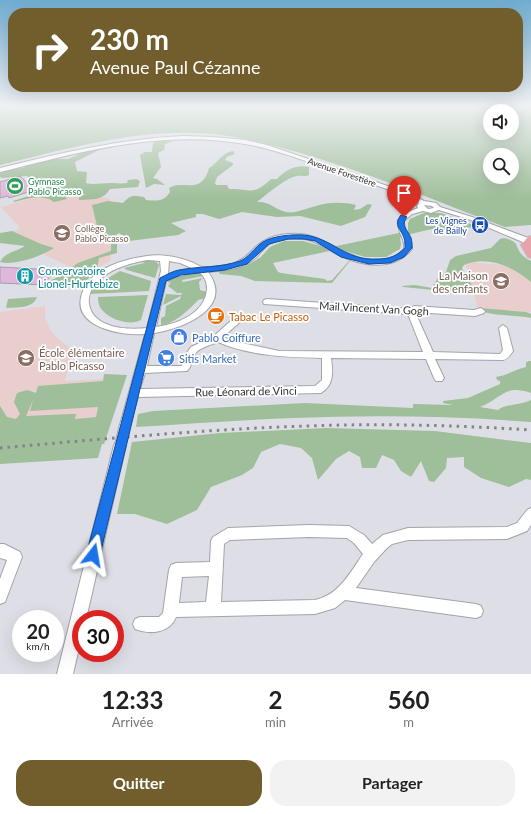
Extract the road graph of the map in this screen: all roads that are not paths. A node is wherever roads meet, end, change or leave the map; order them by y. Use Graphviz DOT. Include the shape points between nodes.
graph roads {
  1 [pos="0,170"];
  2 [pos="422,206"];
  3 [pos="530,240"];
  4 [pos="531,255"];
  5 [pos="162,258"];
  6 [pos="186,262"];
  7 [pos="202,269"];
  8 [pos="164,275"];
  9 [pos="267,302"];
  10 [pos="481,311"];
  11 [pos="411,312"];
  12 [pos="237,320"];
  13 [pos="503,328"];
  14 [pos="150,331"];
  15 [pos="217,338"];
  16 [pos="326,355"];
  17 [pos="429,355"];
  18 [pos="141,370"];
  19 [pos="439,378"];
  20 [pos="135,393"];
  21 [pos="531,514"];
  22 [pos="0,551"];
  23 [pos="372,554"];
  24 [pos="216,568"];
  25 [pos="343,593"];
  26 [pos="0,597"];
  27 [pos="171,610"];
  28 [pos="213,610"];
  29 [pos="476,611"];
  30 [pos="140,624"];
  31 [pos="65,674"];
  1 -- 2 [label="street, Avenue Forestière" via="120,142 166,137 218,138 279,150 417,199"];
  2 -- 3 [label="street" via="430,211 438,208"];
  2 -- 7 [label="street" via="406,214 401,220 400,226 408,239 408,248 402,256 388,261 369,262 354,259 317,240 293,236 266,243 244,262"];
  3 -- 4 [label="main road" via="526,249"];
  5 -- 6 [label="street"];
  5 -- 8 [label="street" via="165,260"];
  5 -- 14 [label="street" via="139,259 112,268 94,281 85,302 89,314 101,324 123,331"];
  6 -- 7 [label="street"];
  6 -- 8 [label="street" via="169,265"];
  7 -- 8 [label="street"];
  7 -- 14 [label="street" via="208,276 212,289 202,309 186,321"];
  8 -- 14 [label="street"];
  9 -- 11 [label="street, Mail Vincent Van Gogh"];
  10 -- 11 [label="street, Mail Vincent Van Gogh"];
  11 -- 17 [label="street"];
  12 -- 15 [label="street"];
  13 -- 17 [label="street" via="508,351 503,357"];
  14 -- 18 [label="street"];
  15 -- 16 [label="street" via="270,353"];
  15 -- 18 [label="street" via="194,349 184,369"];
  16 -- 17 [label="street"];
  16 -- 20 [label="street, Rue Léonard de Vinci" via="327,382 324,387 317,390"];
  17 -- 19 [label="street"];
  18 -- 20 [label="street"];
  20 -- 31 [label="street, bridge"];
  21 -- 23 [label="street" via="522,527 507,533 408,534 383,543"];
  22 -- 26 [label="street" via="15,557"];
  23 -- 24 [label="street" via="349,532 228,534 218,542"];
  23 -- 25 [label="street"];
  24 -- 27 [label="street" via="176,570"];
  24 -- 28 [label="street"];
  25 -- 28 [label="street" via="331,602 315,608"];
  25 -- 29 [label="street"];
  27 -- 28 [label="street"];
  27 -- 30 [label="street" via="169,617 162,624"];
}
